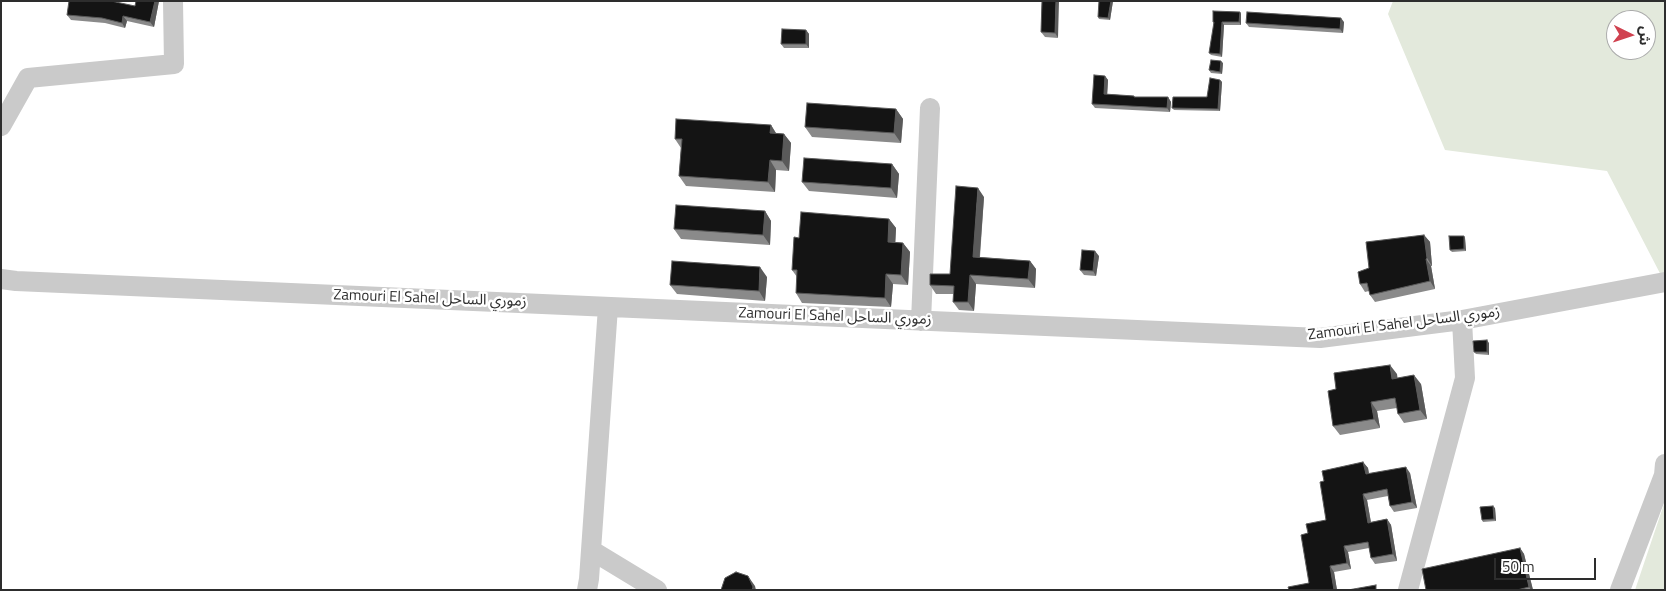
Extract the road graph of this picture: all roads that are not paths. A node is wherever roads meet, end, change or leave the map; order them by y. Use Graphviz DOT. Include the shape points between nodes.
graph roads {
  1 [pos="173,1"];
  2 [pos="930,108"];
  3 [pos="1,126"];
  4 [pos="1,279"];
  5 [pos="1665,283"];
  6 [pos="608,307"];
  7 [pos="1462,320"];
  8 [pos="921,321"];
  9 [pos="1665,464"];
  10 [pos="591,550"];
  11 [pos="587,590"];
  12 [pos="658,590"];
  13 [pos="1408,590"];
  14 [pos="1620,590"];
  1 -- 3 [label="street" via="174,64 28,78"];
  2 -- 8 [label="street"];
  4 -- 6 [label="street, Zamouri El Sahel زموري الساحل"];
  5 -- 7 [label="street, Zamouri El Sahel زموري الساحل"];
  6 -- 8 [label="street, Zamouri El Sahel زموري الساحل"];
  6 -- 10 [label="street"];
  7 -- 8 [label="street, Zamouri El Sahel زموري الساحل" via="1320,338"];
  7 -- 13 [label="street" via="1465,378"];
  9 -- 14 [label="street" via="1664,475"];
  10 -- 11 [label="street"];
  10 -- 12 [label="street"];
}
